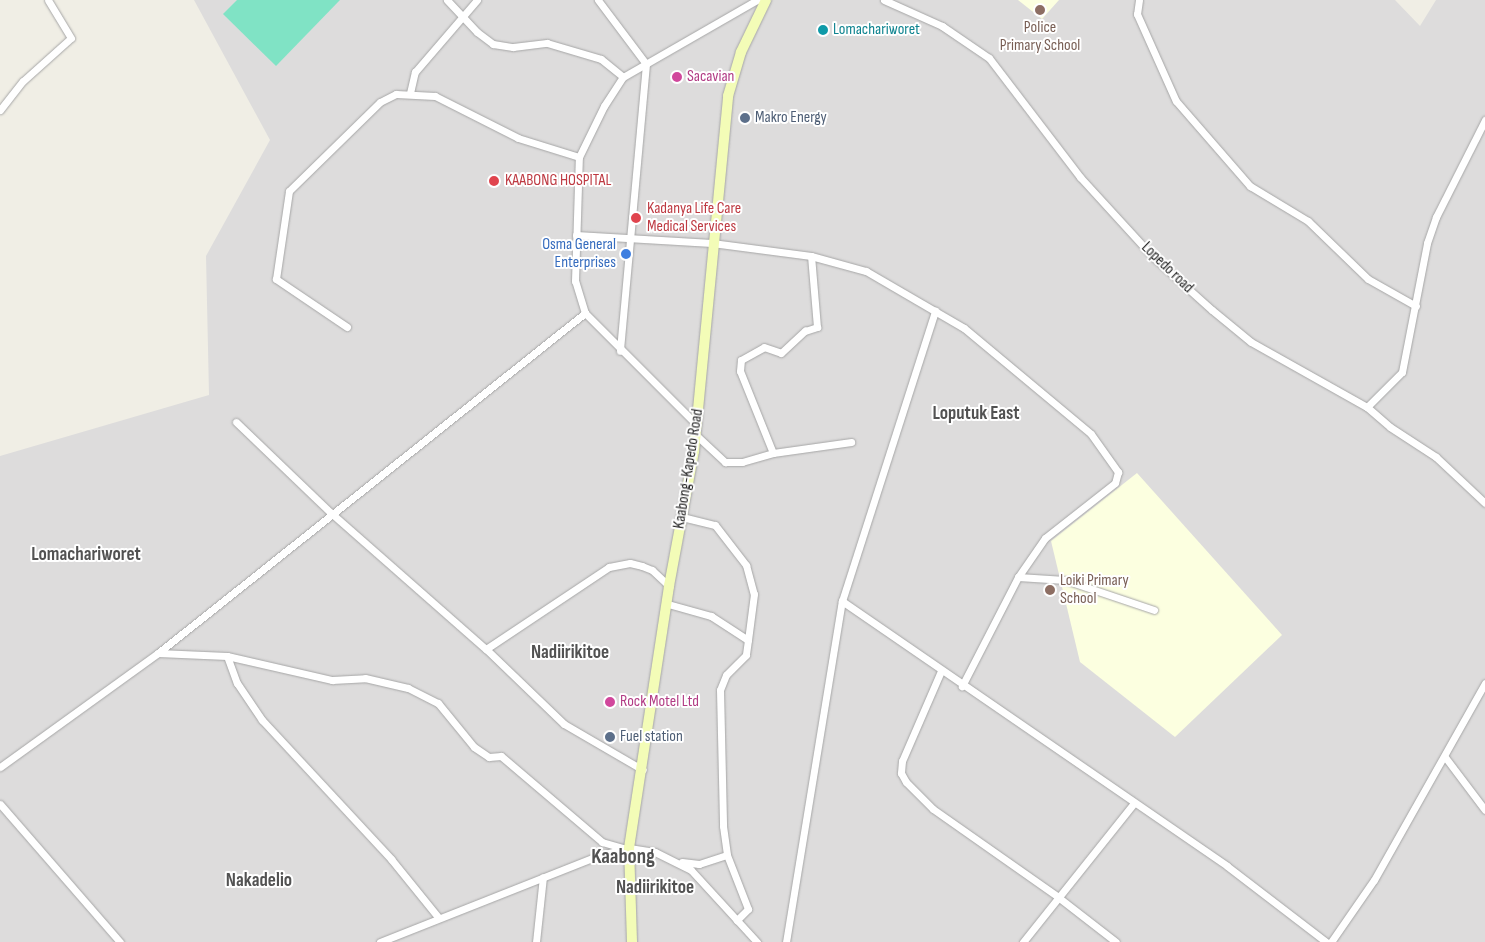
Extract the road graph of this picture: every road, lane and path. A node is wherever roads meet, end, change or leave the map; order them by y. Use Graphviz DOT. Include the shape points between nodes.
graph roads {
  1 [pos="48,0"];
  2 [pos="447,0"];
  3 [pos="478,0"];
  4 [pos="598,0"];
  5 [pos="757,0"];
  6 [pos="766,0"];
  7 [pos="884,0"];
  8 [pos="1139,0"];
  9 [pos="461,15"];
  10 [pos="646,64"];
  11 [pos="623,78"];
  12 [pos="410,93"];
  13 [pos="0,110"];
  14 [pos="1485,120"];
  15 [pos="579,157"];
  16 [pos="576,235"];
  17 [pos="629,238"];
  18 [pos="712,244"];
  19 [pos="811,256"];
  20 [pos="1416,306"];
  21 [pos="935,311"];
  22 [pos="585,313"];
  23 [pos="346,328"];
  24 [pos="620,351"];
  25 [pos="1367,407"];
  26 [pos="236,422"];
  27 [pos="696,430"];
  28 [pos="851,442"];
  29 [pos="774,453"];
  30 [pos="1485,503"];
  31 [pos="332,513"];
  32 [pos="682,517"];
  33 [pos="1018,577"];
  34 [pos="669,586"];
  35 [pos="842,601"];
  36 [pos="668,604"];
  37 [pos="1154,610"];
  38 [pos="748,640"];
  39 [pos="486,649"];
  40 [pos="158,652"];
  41 [pos="226,656"];
  42 [pos="941,671"];
  43 [pos="1485,683"];
  44 [pos="962,686"];
  45 [pos="1445,757"];
  46 [pos="0,767"];
  47 [pos="643,770"];
  48 [pos="0,804"];
  49 [pos="1133,804"];
  50 [pos="1485,810"];
  51 [pos="626,848"];
  52 [pos="727,855"];
  53 [pos="678,861"];
  54 [pos="542,877"];
  55 [pos="1058,896"];
  56 [pos="438,917"];
  57 [pos="737,920"];
  58 [pos="120,942"];
  59 [pos="380,942"];
  60 [pos="536,942"];
  61 [pos="632,942"];
  62 [pos="757,942"];
  63 [pos="786,942"];
  64 [pos="1023,942"];
  65 [pos="1116,942"];
  66 [pos="1326,942"];
  67 [pos="1331,942"];
  1 -- 13 [label="street" via="71,38 23,81"];
  2 -- 9 [label="street"];
  3 -- 9 [label="street"];
  4 -- 10 [label="street"];
  5 -- 10 [label="street"];
  6 -- 18 [label="main road, Kaabong-Kapedo Road" via="741,52 728,96"];
  7 -- 25 [label="street, Lopedo road" via="942,26 990,58 1080,177 1154,258 1212,310 1251,342"];
  8 -- 20 [label="street" via="1137,14 1176,101 1250,186 1308,221 1368,279"];
  9 -- 11 [label="street" via="494,44 547,44 601,59"];
  9 -- 12 [label="street" via="415,72"];
  10 -- 11 [label="street"];
  10 -- 17 [label="street"];
  11 -- 15 [label="street" via="604,106"];
  12 -- 15 [label="street" via="435,96 518,138"];
  12 -- 23 [label="street" via="396,94 380,102 289,192 276,279"];
  14 -- 20 [label="street" via="1436,217 1427,243"];
  15 -- 16 [label="street"];
  16 -- 17 [label="street"];
  16 -- 22 [label="street" via="575,281"];
  17 -- 18 [label="street"];
  17 -- 24 [label="street"];
  18 -- 19 [label="street"];
  18 -- 27 [label="main road, Kaabong-Kapedo Road"];
  19 -- 21 [label="street" via="866,271"];
  19 -- 29 [label="street" via="817,327 805,331 781,353 764,347 742,360 740,371"];
  20 -- 25 [label="street" via="1402,372"];
  21 -- 33 [label="street" via="964,328 1090,434 1118,472 1115,483 1045,538"];
  21 -- 35 [label="street"];
  22 -- 24 [label="street"];
  22 -- 31 [label="street"];
  24 -- 27 [label="street"];
  25 -- 30 [label="street, Lopedo road" via="1390,428 1436,457"];
  26 -- 31 [label="street"];
  27 -- 29 [label="street" via="725,462 742,462"];
  27 -- 32 [label="main road, Kaabong-Kapedo Road"];
  28 -- 29 [label="street"];
  31 -- 39 [label="street"];
  31 -- 40 [label="street"];
  32 -- 34 [label="main road, Kaabong-Kapedo Road"];
  32 -- 38 [label="street" via="714,525 746,566 754,594"];
  33 -- 37 [label="street" via="1065,580"];
  33 -- 44 [label="street"];
  34 -- 36 [label="main road, Kaabong-Kapedo Road"];
  34 -- 39 [label="street" via="642,566 630,563 609,567"];
  35 -- 42 [label="street"];
  35 -- 63 [label="street"];
  36 -- 38 [label="street" via="711,616"];
  36 -- 47 [label="main road, Kaabong-Kapedo Road"];
  38 -- 52 [label="street" via="746,655 726,675 720,690 723,826"];
  39 -- 47 [label="street" via="564,724"];
  40 -- 41 [label="street"];
  40 -- 46 [label="street"];
  41 -- 51 [label="street" via="332,680 365,678 425,696 447,713 474,747 489,757 501,756 602,842"];
  41 -- 56 [label="street" via="237,682 262,720 391,859"];
  42 -- 44 [label="street"];
  42 -- 55 [label="street" via="902,761 901,773 914,792 933,810"];
  43 -- 45 [label="street"];
  44 -- 49 [label="street"];
  45 -- 50 [label="street"];
  45 -- 67 [label="street" via="1374,880"];
  47 -- 51 [label="main road, Kaabong-Kapedo Road"];
  48 -- 58 [label="street"];
  49 -- 55 [label="street"];
  49 -- 66 [label="street" via="1227,866"];
  51 -- 53 [label="street" via="655,852"];
  51 -- 54 [label="street"];
  51 -- 61 [label="main road, Kaabong-Kapedo Road"];
  52 -- 53 [label="street" via="699,864"];
  52 -- 57 [label="street" via="748,909"];
  53 -- 57 [label="street" via="691,870"];
  54 -- 56 [label="street"];
  54 -- 60 [label="street"];
  55 -- 64 [label="street"];
  55 -- 65 [label="street"];
  56 -- 59 [label="street"];
  57 -- 62 [label="street"];
}
